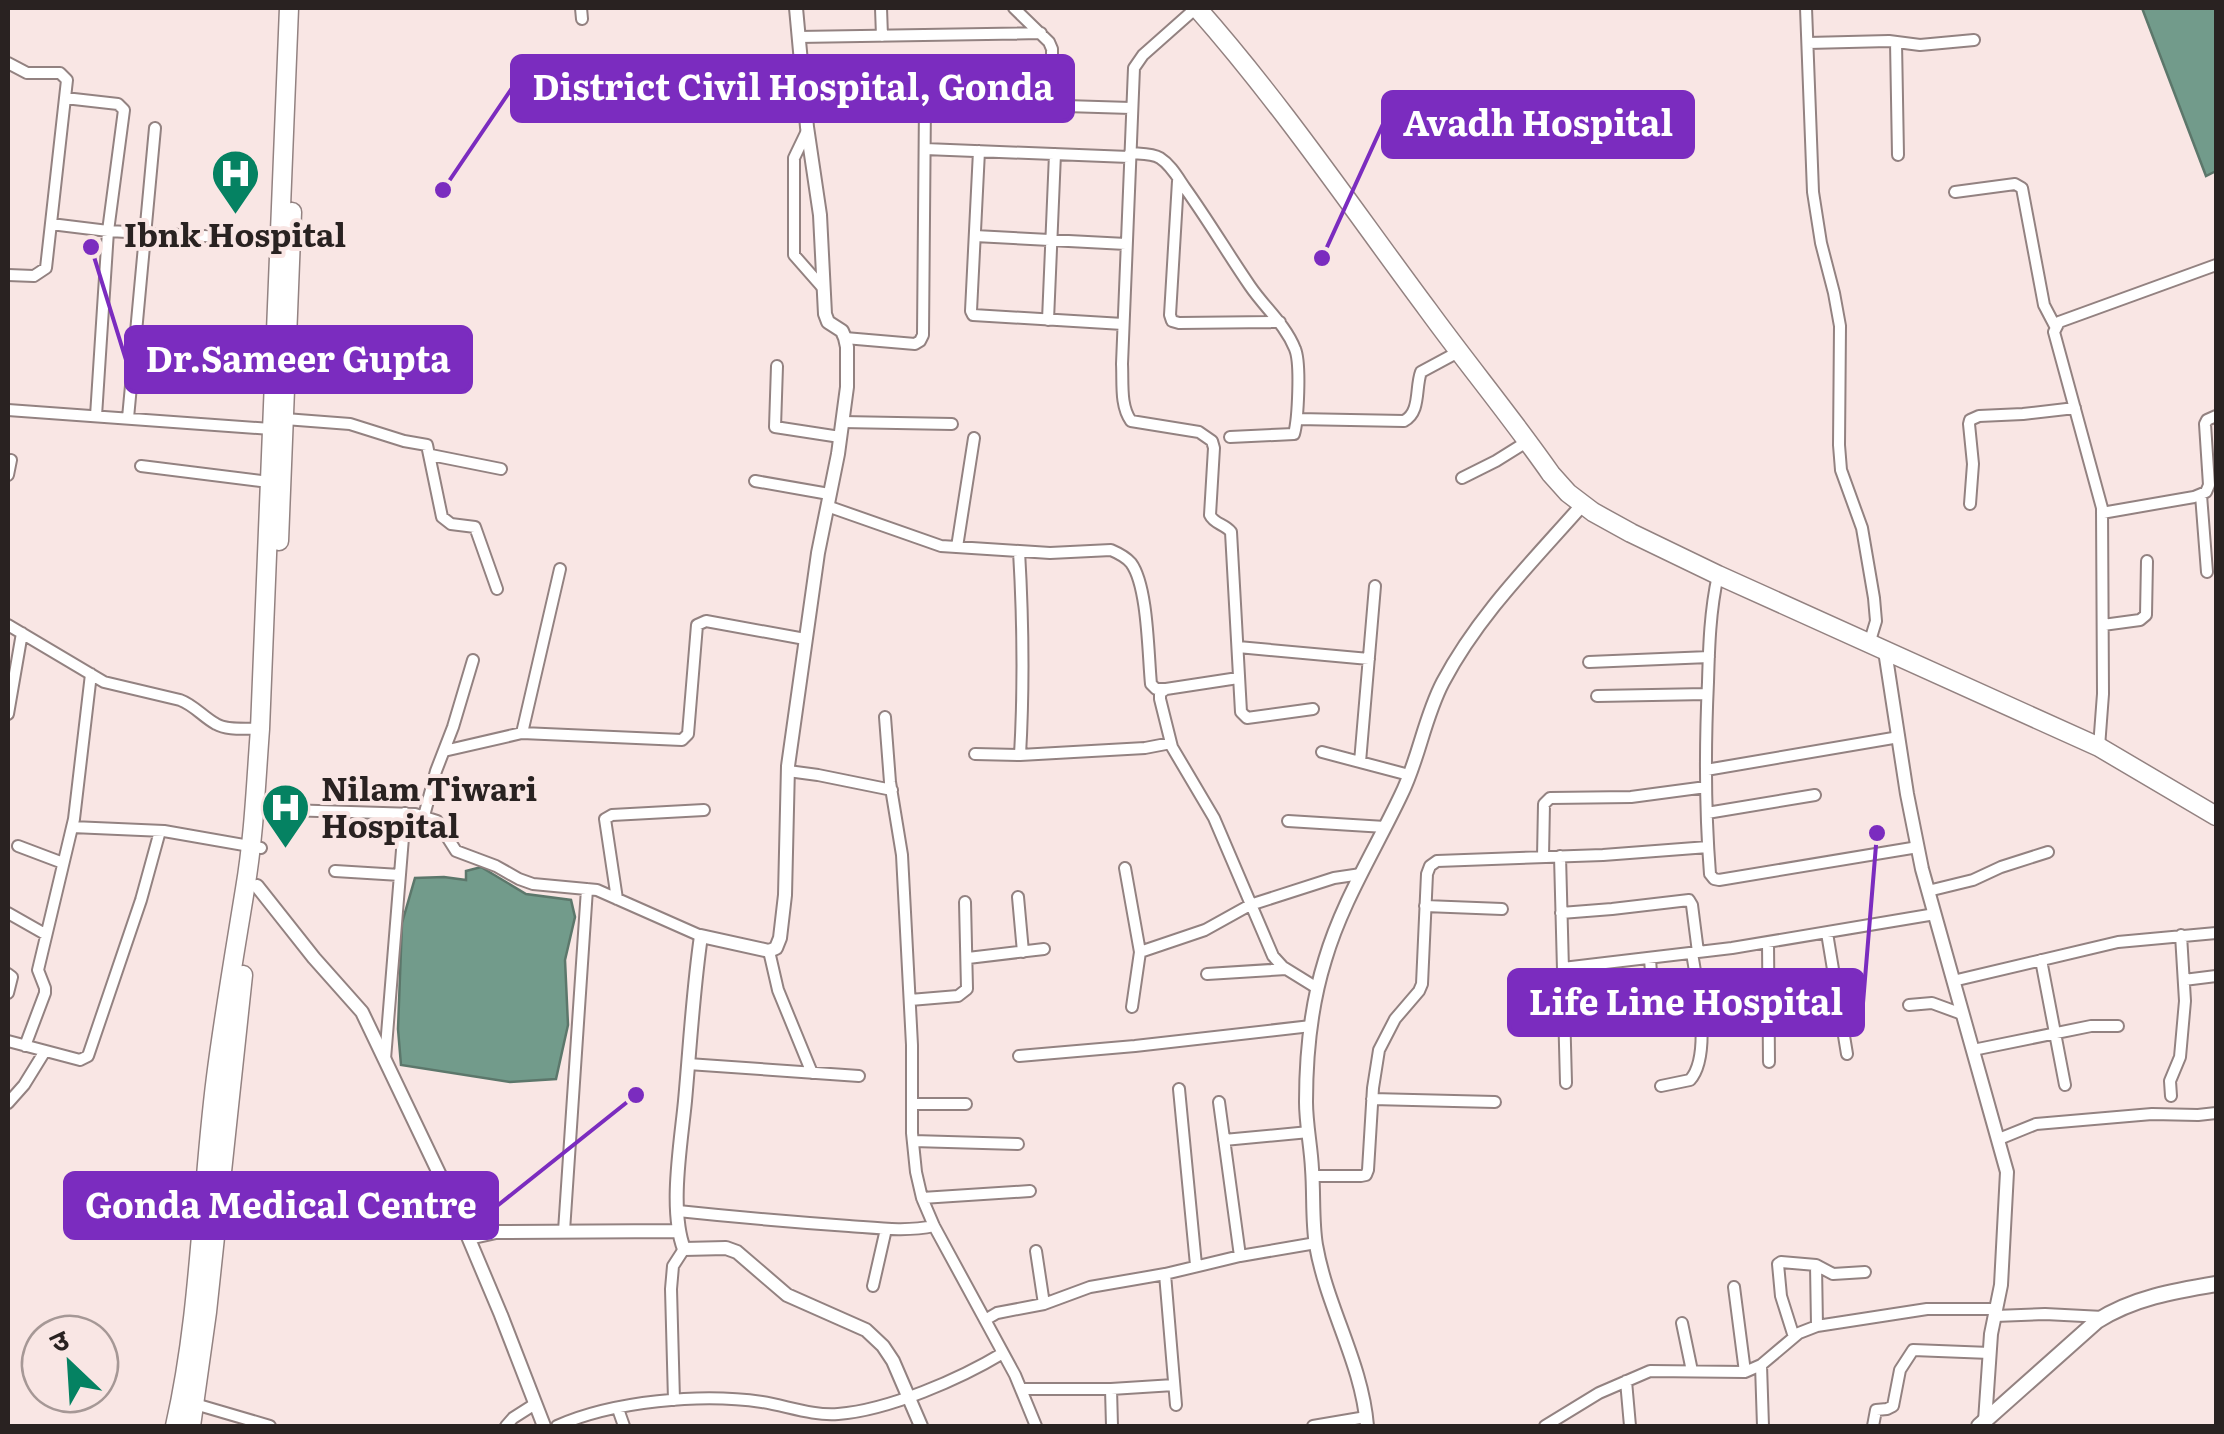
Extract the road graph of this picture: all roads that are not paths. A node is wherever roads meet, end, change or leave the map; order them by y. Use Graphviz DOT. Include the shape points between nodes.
graph roads {
  1 [pos="289,8"];
  2 [pos="297,8"];
  3 [pos="796,8"];
  4 [pos="881,8"];
  5 [pos="1014,8"];
  6 [pos="1197,8"];
  7 [pos="1806,8"];
  8 [pos="1040,33"];
  9 [pos="882,36"];
  10 [pos="798,37"];
  11 [pos="1974,40"];
  12 [pos="1896,42"];
  13 [pos="1808,43"];
  14 [pos="8,63"];
  15 [pos="65,98"];
  16 [pos="805,98"];
  17 [pos="925,102"];
  18 [pos="1052,105"];
  19 [pos="1131,108"];
  20 [pos="155,128"];
  21 [pos="808,130"];
  22 [pos="925,149"];
  23 [pos="979,151"];
  24 [pos="1055,154"];
  25 [pos="1130,155"];
  26 [pos="1898,155"];
  27 [pos="1178,179"];
  28 [pos="1955,192"];
  29 [pos="51,224"];
  30 [pos="108,230"];
  31 [pos="145,233"];
  32 [pos="974,236"];
  33 [pos="279,240"];
  34 [pos="1052,240"];
  35 [pos="1126,244"];
  36 [pos="2216,265"];
  37 [pos="8,275"];
  38 [pos="824,289"];
  39 [pos="1048,320"];
  40 [pos="1280,322"];
  41 [pos="1123,324"];
  42 [pos="2055,326"];
  43 [pos="845,338"];
  44 [pos="1460,351"];
  45 [pos="777,366"];
  46 [pos="2075,408"];
  47 [pos="8,410"];
  48 [pos="96,416"];
  49 [pos="2216,416"];
  50 [pos="128,418"];
  51 [pos="1296,418"];
  52 [pos="278,424"];
  53 [pos="952,424"];
  54 [pos="841,429"];
  55 [pos="1230,437"];
  56 [pos="974,438"];
  57 [pos="1528,441"];
  58 [pos="430,455"];
  59 [pos="11,460"];
  60 [pos="142,466"];
  61 [pos="501,469"];
  62 [pos="8,475"];
  63 [pos="1462,478"];
  64 [pos="755,481"];
  65 [pos="269,482"];
  66 [pos="2201,495"];
  67 [pos="828,500"];
  68 [pos="1583,504"];
  69 [pos="1970,504"];
  70 [pos="2102,513"];
  71 [pos="958,548"];
  72 [pos="1018,551"];
  73 [pos="2147,561"];
  74 [pos="560,569"];
  75 [pos="2206,572"];
  76 [pos="1718,575"];
  77 [pos="1375,586"];
  78 [pos="497,589"];
  79 [pos="2103,624"];
  80 [pos="8,625"];
  81 [pos="22,633"];
  82 [pos="805,640"];
  83 [pos="1238,646"];
  84 [pos="1877,647"];
  85 [pos="1709,657"];
  86 [pos="1369,659"];
  87 [pos="473,660"];
  88 [pos="1589,662"];
  89 [pos="91,674"];
  90 [pos="1238,678"];
  91 [pos="1166,689"];
  92 [pos="1707,694"];
  93 [pos="1597,696"];
  94 [pos="1313,708"];
  95 [pos="8,714"];
  96 [pos="885,717"];
  97 [pos="260,729"];
  98 [pos="522,733"];
  99 [pos="1898,737"];
  100 [pos="1171,742"];
  101 [pos="2098,747"];
  102 [pos="444,751"];
  103 [pos="1322,752"];
  104 [pos="975,754"];
  105 [pos="1020,755"];
  106 [pos="1360,762"];
  107 [pos="1706,770"];
  108 [pos="788,771"];
  109 [pos="1410,774"];
  110 [pos="1706,787"];
  111 [pos="892,790"];
  112 [pos="1815,794"];
  113 [pos="260,809"];
  114 [pos="704,810"];
  115 [pos="405,813"];
  116 [pos="1706,813"];
  117 [pos="424,816"];
  118 [pos="2216,816"];
  119 [pos="1288,820"];
  120 [pos="72,826"];
  121 [pos="1386,827"];
  122 [pos="160,831"];
  123 [pos="18,846"];
  124 [pos="1918,847"];
  125 [pos="256,848"];
  126 [pos="1708,848"];
  127 [pos="2048,852"];
  128 [pos="1542,856"];
  129 [pos="1560,856"];
  130 [pos="64,863"];
  131 [pos="1126,868"];
  132 [pos="335,871"];
  133 [pos="1362,874"];
  134 [pos="400,875"];
  135 [pos="257,886"];
  136 [pos="587,889"];
  137 [pos="1928,891"];
  138 [pos="1018,897"];
  139 [pos="617,899"];
  140 [pos="966,902"];
  141 [pos="1250,904"];
  142 [pos="1425,906"];
  143 [pos="1502,909"];
  144 [pos="8,912"];
  145 [pos="1561,913"];
  146 [pos="1935,914"];
  147 [pos="2216,932"];
  148 [pos="1827,933"];
  149 [pos="45,934"];
  150 [pos="2181,935"];
  151 [pos="701,936"];
  152 [pos="1768,942"];
  153 [pos="1044,949"];
  154 [pos="769,951"];
  155 [pos="1023,952"];
  156 [pos="1140,952"];
  157 [pos="1695,952"];
  158 [pos="968,958"];
  159 [pos="1650,958"];
  160 [pos="2042,960"];
  161 [pos="1563,968"];
  162 [pos="1286,969"];
  163 [pos="8,974"];
  164 [pos="1207,974"];
  165 [pos="2216,976"];
  166 [pos="2184,980"];
  167 [pos="1954,981"];
  168 [pos="1317,988"];
  169 [pos="8,993"];
  170 [pos="910,1000"];
  171 [pos="1909,1005"];
  172 [pos="1132,1007"];
  173 [pos="1962,1014"];
  174 [pos="1654,1020"];
  175 [pos="1311,1026"];
  176 [pos="2118,1026"];
  177 [pos="2056,1034"];
  178 [pos="8,1041"];
  179 [pos="25,1046"];
  180 [pos="45,1050"];
  181 [pos="1973,1050"];
  182 [pos="1846,1054"];
  183 [pos="1019,1056"];
  184 [pos="385,1058"];
  185 [pos="1769,1062"];
  186 [pos="688,1064"];
  187 [pos="812,1073"];
  188 [pos="858,1076"];
  189 [pos="1566,1083"];
  190 [pos="1662,1086"];
  191 [pos="2065,1086"];
  192 [pos="1179,1089"];
  193 [pos="2171,1096"];
  194 [pos="1372,1098"];
  195 [pos="8,1102"];
  196 [pos="1219,1102"];
  197 [pos="1495,1102"];
  198 [pos="912,1104"];
  199 [pos="966,1104"];
  200 [pos="2216,1113"];
  201 [pos="1309,1132"];
  202 [pos="1224,1140"];
  203 [pos="1999,1140"];
  204 [pos="912,1141"];
  205 [pos="1018,1144"];
  206 [pos="1313,1176"];
  207 [pos="1030,1190"];
  208 [pos="922,1198"];
  209 [pos="678,1211"];
  210 [pos="934,1226"];
  211 [pos="886,1229"];
  212 [pos="564,1231"];
  213 [pos="678,1232"];
  214 [pos="469,1238"];
  215 [pos="1316,1244"];
  216 [pos="684,1248"];
  217 [pos="1036,1252"];
  218 [pos="1240,1256"];
  219 [pos="1816,1264"];
  220 [pos="1196,1265"];
  221 [pos="1865,1272"];
  222 [pos="1165,1274"];
  223 [pos="2216,1284"];
  224 [pos="872,1286"];
  225 [pos="1734,1287"];
  226 [pos="1044,1304"];
  227 [pos="1991,1311"];
  228 [pos="2103,1317"];
  229 [pos="985,1320"];
  230 [pos="1682,1323"];
  231 [pos="1817,1326"];
  232 [pos="1794,1337"];
  233 [pos="1004,1353"];
  234 [pos="1986,1353"];
  235 [pos="1761,1365"];
  236 [pos="1692,1371"];
  237 [pos="1745,1372"];
  238 [pos="1626,1381"];
  239 [pos="1174,1385"];
  240 [pos="1020,1389"];
  241 [pos="1111,1389"];
  242 [pos="907,1397"];
  243 [pos="674,1400"];
  244 [pos="195,1404"];
  245 [pos="535,1404"];
  246 [pos="1176,1405"];
  247 [pos="618,1409"];
  248 [pos="1367,1422"];
  249 [pos="1981,1425"];
  250 [pos="175,1426"];
  251 [pos="191,1426"];
  252 [pos="270,1426"];
  253 [pos="506,1426"];
  254 [pos="544,1426"];
  255 [pos="557,1426"];
  256 [pos="624,1426"];
  257 [pos="921,1426"];
  258 [pos="1036,1426"];
  259 [pos="1112,1426"];
  260 [pos="1313,1426"];
  261 [pos="1545,1426"];
  262 [pos="1630,1426"];
  263 [pos="1762,1426"];
  264 [pos="1873,1426"];
  1 -- 33 [label="highway"];
  2 -- 52 [label="highway"];
  3 -- 10 [label="street"];
  4 -- 9 [label="street"];
  5 -- 8 [label="street"];
  6 -- 19 [label="street" via="1134,68"];
  6 -- 44 [label="highway" via="1302,136"];
  7 -- 13 [label="street"];
  8 -- 9 [label="street"];
  8 -- 18 [label="street" via="1052,49"];
  9 -- 10 [label="street"];
  10 -- 16 [label="street"];
  11 -- 12 [label="street"];
  12 -- 13 [label="street"];
  12 -- 26 [label="street"];
  13 -- 84 [label="street" via="1813,192 1840,326 1841,470 1862,528"];
  14 -- 15 [label="street" via="26,73 60,73 67,80"];
  15 -- 29 [label="street"];
  15 -- 30 [label="street" via="124,110"];
  16 -- 17 [label="street"];
  16 -- 21 [label="street"];
  17 -- 18 [label="street"];
  17 -- 22 [label="street"];
  18 -- 19 [label="street"];
  19 -- 25 [label="street"];
  20 -- 31 [label="street"];
  21 -- 38 [label="street"];
  21 -- 38 [label="street" via="794,158 794,255"];
  22 -- 23 [label="street"];
  22 -- 43 [label="street" via="920,341"];
  23 -- 24 [label="street"];
  23 -- 32 [label="street"];
  24 -- 25 [label="street"];
  24 -- 34 [label="street"];
  25 -- 27 [label="street" via="1160,158"];
  25 -- 35 [label="street"];
  27 -- 40 [label="street"];
  27 -- 40 [label="street" via="1172,321"];
  28 -- 42 [label="street" via="2022,188 2044,305"];
  29 -- 30 [label="street"];
  29 -- 37 [label="street" via="44,271"];
  30 -- 31 [label="street"];
  30 -- 48 [label="street"];
  31 -- 33 [label="street"];
  31 -- 50 [label="street"];
  32 -- 34 [label="street"];
  32 -- 39 [label="street" via="973,316"];
  33 -- 52 [label="highway"];
  34 -- 35 [label="street"];
  34 -- 39 [label="street"];
  35 -- 41 [label="street"];
  36 -- 42 [label="street"];
  38 -- 43 [label="street" via="828,322"];
  39 -- 41 [label="street"];
  40 -- 51 [label="street" via="1298,358"];
  41 -- 83 [label="street" via="1128,418 1199,432 1212,441 1210,514 1232,532"];
  42 -- 46 [label="street"];
  43 -- 54 [label="street"];
  44 -- 51 [label="street" via="1421,372 1414,412 1404,421"];
  44 -- 57 [label="highway"];
  45 -- 54 [label="street" via="775,427"];
  46 -- 69 [label="street" via="1970,420"];
  46 -- 70 [label="street"];
  47 -- 48 [label="street"];
  48 -- 50 [label="street"];
  49 -- 66 [label="street" via="2205,424 2209,485"];
  50 -- 52 [label="street"];
  51 -- 55 [label="street" via="1291,436"];
  52 -- 58 [label="street" via="350,424 423,444"];
  52 -- 65 [label="highway"];
  52 -- 113 [label="highway"];
  53 -- 54 [label="street"];
  54 -- 67 [label="street"];
  56 -- 71 [label="street"];
  57 -- 63 [label="street"];
  57 -- 68 [label="highway"];
  58 -- 61 [label="street"];
  58 -- 78 [label="street" via="442,517 474,527"];
  59 -- 62 [label="street"];
  60 -- 65 [label="street"];
  64 -- 67 [label="street"];
  65 -- 97 [label="highway"];
  66 -- 70 [label="street"];
  66 -- 75 [label="street"];
  67 -- 71 [label="street" via="926,542"];
  67 -- 82 [label="street"];
  68 -- 76 [label="highway"];
  68 -- 109 [label="street" via="1472,634 1431,708"];
  70 -- 79 [label="street"];
  71 -- 72 [label="street"];
  72 -- 91 [label="street" via="1111,550 1129,561 1142,588 1151,684"];
  72 -- 105 [label="street"];
  73 -- 79 [label="street" via="2144,618"];
  74 -- 98 [label="street"];
  76 -- 84 [label="highway"];
  76 -- 85 [label="street"];
  77 -- 86 [label="street"];
  79 -- 101 [label="street"];
  80 -- 81 [label="street"];
  81 -- 89 [label="street"];
  81 -- 95 [label="street"];
  82 -- 98 [label="street" via="697,625 688,734 682,740"];
  82 -- 108 [label="street"];
  83 -- 86 [label="street"];
  83 -- 90 [label="street"];
  84 -- 99 [label="street"];
  84 -- 101 [label="highway"];
  85 -- 88 [label="street"];
  85 -- 92 [label="street"];
  86 -- 106 [label="street"];
  87 -- 102 [label="street"];
  89 -- 97 [label="street" via="189,703 226,728"];
  89 -- 120 [label="street"];
  90 -- 91 [label="street"];
  90 -- 94 [label="street" via="1247,718"];
  91 -- 100 [label="street" via="1160,699"];
  92 -- 93 [label="street"];
  92 -- 107 [label="street"];
  96 -- 111 [label="street"];
  97 -- 113 [label="highway"];
  98 -- 102 [label="street"];
  99 -- 107 [label="street"];
  99 -- 124 [label="street"];
  100 -- 105 [label="street"];
  100 -- 141 [label="street" via="1214,818"];
  101 -- 118 [label="highway"];
  102 -- 117 [label="street"];
  103 -- 106 [label="street"];
  104 -- 105 [label="street"];
  106 -- 109 [label="street"];
  107 -- 110 [label="street"];
  108 -- 111 [label="street"];
  108 -- 154 [label="street" via="780,938"];
  109 -- 121 [label="street"];
  110 -- 116 [label="street"];
  110 -- 128 [label="street" via="1550,798 1544,804"];
  111 -- 170 [label="street"];
  112 -- 116 [label="street"];
  113 -- 115 [label="street"];
  113 -- 125 [label="highway"];
  114 -- 139 [label="street" via="605,820"];
  115 -- 117 [label="street"];
  115 -- 134 [label="street"];
  116 -- 126 [label="street"];
  117 -- 136 [label="street" via="463,855 533,884"];
  119 -- 121 [label="street"];
  120 -- 122 [label="street"];
  120 -- 130 [label="street"];
  121 -- 133 [label="street"];
  122 -- 125 [label="street"];
  122 -- 180 [label="street" via="88,1056 80,1060"];
  123 -- 130 [label="street"];
  124 -- 126 [label="street" via="1719,880 1710,874"];
  124 -- 137 [label="street"];
  125 -- 135 [label="highway"];
  125 -- 250 [label="highway" via="216,1076 196,1294"];
  126 -- 129 [label="street"];
  127 -- 137 [label="street"];
  128 -- 129 [label="street"];
  128 -- 142 [label="street" via="1437,861 1427,874"];
  129 -- 145 [label="street"];
  130 -- 149 [label="street"];
  131 -- 156 [label="street"];
  132 -- 134 [label="street"];
  133 -- 141 [label="street"];
  133 -- 168 [label="street"];
  134 -- 184 [label="street"];
  135 -- 184 [label="street" via="362,1012"];
  135 -- 244 [label="highway"];
  136 -- 139 [label="street"];
  136 -- 212 [label="street"];
  137 -- 146 [label="street"];
  138 -- 155 [label="street"];
  139 -- 151 [label="street"];
  140 -- 158 [label="street"];
  141 -- 156 [label="street" via="1205,930"];
  141 -- 162 [label="street" via="1273,956"];
  142 -- 143 [label="street"];
  142 -- 194 [label="street" via="1422,984 1380,1050"];
  144 -- 149 [label="street"];
  145 -- 157 [label="street" via="1689,900"];
  145 -- 161 [label="street"];
  146 -- 148 [label="street"];
  146 -- 167 [label="street"];
  147 -- 150 [label="street"];
  148 -- 152 [label="street"];
  148 -- 182 [label="street"];
  149 -- 179 [label="street" via="38,970 45,992"];
  150 -- 160 [label="street"];
  150 -- 166 [label="street"];
  151 -- 154 [label="street"];
  151 -- 186 [label="street"];
  152 -- 157 [label="street"];
  152 -- 185 [label="street"];
  153 -- 155 [label="street"];
  154 -- 187 [label="street"];
  155 -- 158 [label="street"];
  156 -- 172 [label="street"];
  157 -- 159 [label="street"];
  157 -- 190 [label="street" via="1702,1024 1697,1072"];
  158 -- 170 [label="street" via="964,993"];
  159 -- 161 [label="street"];
  159 -- 174 [label="street"];
  160 -- 167 [label="street"];
  160 -- 177 [label="street"];
  161 -- 189 [label="street"];
  162 -- 164 [label="street"];
  162 -- 168 [label="street"];
  163 -- 169 [label="street"];
  165 -- 166 [label="street"];
  166 -- 193 [label="street"];
  167 -- 173 [label="street"];
  168 -- 175 [label="street"];
  170 -- 198 [label="street"];
  171 -- 173 [label="street" via="1932,1002"];
  173 -- 181 [label="street"];
  175 -- 183 [label="street"];
  175 -- 201 [label="street"];
  176 -- 177 [label="street"];
  177 -- 181 [label="street"];
  177 -- 191 [label="street"];
  178 -- 179 [label="street"];
  179 -- 180 [label="street"];
  180 -- 195 [label="street"];
  181 -- 203 [label="street"];
  184 -- 214 [label="street"];
  186 -- 187 [label="street"];
  186 -- 209 [label="street"];
  187 -- 188 [label="street"];
  192 -- 220 [label="street"];
  194 -- 197 [label="street"];
  194 -- 206 [label="street" via="1366,1175"];
  196 -- 202 [label="street"];
  198 -- 199 [label="street"];
  198 -- 204 [label="street"];
  200 -- 203 [label="street" via="2036,1124"];
  201 -- 202 [label="street"];
  201 -- 206 [label="street"];
  202 -- 218 [label="street"];
  203 -- 227 [label="street" via="2007,1172 2001,1285"];
  204 -- 205 [label="street"];
  204 -- 208 [label="street"];
  206 -- 215 [label="street"];
  207 -- 208 [label="street"];
  208 -- 210 [label="street"];
  209 -- 211 [label="street"];
  209 -- 213 [label="street"];
  210 -- 211 [label="street"];
  210 -- 229 [label="street"];
  211 -- 224 [label="street"];
  212 -- 213 [label="street"];
  212 -- 214 [label="street"];
  213 -- 216 [label="street"];
  214 -- 245 [label="street"];
  215 -- 218 [label="street"];
  215 -- 248 [label="street"];
  216 -- 242 [label="street" via="737,1252 788,1295 866,1330 884,1346"];
  216 -- 243 [label="street" via="673,1266 671,1289"];
  217 -- 226 [label="street"];
  218 -- 220 [label="street"];
  219 -- 221 [label="street" via="1832,1274"];
  219 -- 231 [label="street"];
  219 -- 232 [label="street" via="1778,1264"];
  220 -- 222 [label="street"];
  222 -- 226 [label="street" via="1090,1287"];
  222 -- 239 [label="street"];
  223 -- 228 [label="main road" via="2136,1300"];
  225 -- 237 [label="street"];
  226 -- 229 [label="street"];
  227 -- 228 [label="street"];
  227 -- 231 [label="street" via="1927,1309"];
  227 -- 234 [label="street"];
  228 -- 249 [label="main road"];
  229 -- 233 [label="street"];
  230 -- 236 [label="street"];
  231 -- 232 [label="street"];
  232 -- 235 [label="street"];
  233 -- 240 [label="street"];
  233 -- 242 [label="street"];
  234 -- 249 [label="street"];
  234 -- 264 [label="street" via="1914,1350 1900,1370 1892,1406 1876,1410"];
  235 -- 237 [label="street"];
  235 -- 263 [label="street"];
  236 -- 237 [label="street"];
  236 -- 238 [label="street" via="1650,1371"];
  238 -- 261 [label="street"];
  238 -- 262 [label="street"];
  239 -- 241 [label="street"];
  239 -- 246 [label="street"];
  240 -- 241 [label="street"];
  240 -- 258 [label="street"];
  241 -- 259 [label="street"];
  242 -- 243 [label="street" via="837,1414 716,1398"];
  242 -- 257 [label="street"];
  243 -- 247 [label="street"];
  244 -- 251 [label="highway"];
  244 -- 252 [label="street"];
  245 -- 253 [label="street"];
  245 -- 254 [label="street"];
  247 -- 255 [label="street"];
  247 -- 256 [label="street"];
  248 -- 260 [label="street"];
}
